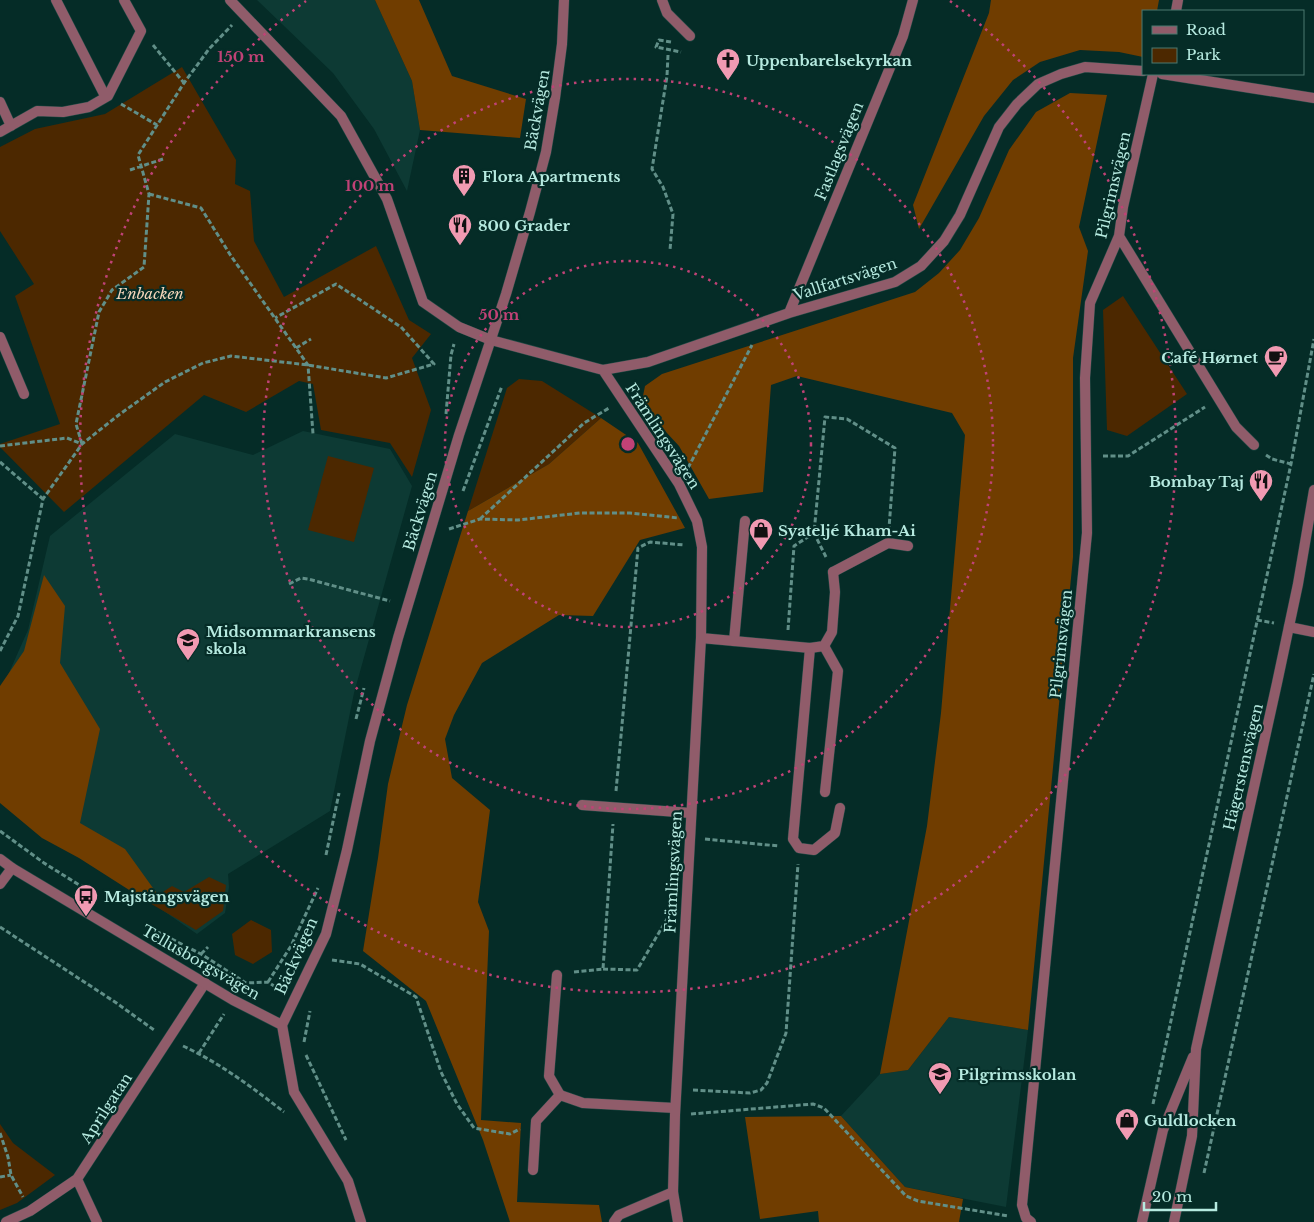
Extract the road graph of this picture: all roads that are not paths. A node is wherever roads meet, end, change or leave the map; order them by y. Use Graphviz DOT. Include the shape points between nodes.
graph roads {
  1 [pos="56,0"];
  2 [pos="124,0"];
  3 [pos="230,0"];
  4 [pos="564,0"];
  5 [pos="662,0"];
  6 [pos="913,0"];
  7 [pos="690,36"];
  8 [pos="1142,71"];
  9 [pos="1153,75"];
  10 [pos="1168,75"];
  11 [pos="108,96"];
  12 [pos="1314,98"];
  13 [pos="0,102"];
  14 [pos="11,126"];
  15 [pos="0,132"];
  16 [pos="1119,236"];
  17 [pos="789,313"];
  18 [pos="0,337"];
  19 [pos="491,340"];
  20 [pos="602,370"];
  21 [pos="24,394"];
  22 [pos="1254,445"];
  23 [pos="1314,490"];
  24 [pos="745,521"];
  25 [pos="908,546"];
  26 [pos="1289,627"];
  27 [pos="1314,632"];
  28 [pos="701,638"];
  29 [pos="734,641"];
  30 [pos="824,646"];
  31 [pos="810,648"];
  32 [pos="825,792"];
  33 [pos="582,805"];
  34 [pos="840,808"];
  35 [pos="691,813"];
  36 [pos="0,859"];
  37 [pos="12,868"];
  38 [pos="0,884"];
  39 [pos="557,975"];
  40 [pos="205,983"];
  41 [pos="282,1025"];
  42 [pos="1196,1049"];
  43 [pos="560,1095"];
  44 [pos="675,1112"];
  45 [pos="533,1170"];
  46 [pos="77,1179"];
  47 [pos="673,1192"];
  48 [pos="1029,1220"];
  49 [pos="6,1222"];
  50 [pos="96,1222"];
  51 [pos="361,1222"];
  52 [pos="614,1222"];
  53 [pos="678,1222"];
  54 [pos="1142,1222"];
  55 [pos="1174,1222"];
  1 -- 11 [label="street"];
  2 -- 11 [label="street" via="141,31"];
  3 -- 19 [label="street, Vallfartsvägen" via="341,116 386,199 423,302 459,328"];
  4 -- 19 [label="street, Bäckvägen" via="556,98 546,152"];
  5 -- 7 [label="street" via="667,13"];
  6 -- 17 [label="street, Fastlagsvägen" via="903,36"];
  8 -- 17 [label="street, Vallfartsvägen" via="1085,66 1038,84 999,127 960,215 944,241 921,266 895,282"];
  9 -- 16 [label="street, Pilgrimsvägen"];
  10 -- 12 [label="street"];
  11 -- 14 [label="street" via="89,107 63,112 37,111"];
  13 -- 14 [label="street"];
  14 -- 15 [label="street"];
  16 -- 22 [label="street" via="1236,427"];
  16 -- 48 [label="street, Pilgrimsvägen" via="1090,302 1085,378 1087,533 1022,1205"];
  17 -- 20 [label="street, Vallfartsvägen" via="648,362"];
  18 -- 21 [label="street"];
  19 -- 20 [label="street, Vallfartsvägen"];
  19 -- 41 [label="street, Bäckvägen" via="458,435 398,638 370,741 326,934"];
  20 -- 28 [label="street, Främlingsvägen" via="679,484 697,521 702,547"];
  23 -- 26 [label="street, Hägerstensvägen"];
  24 -- 29 [label="street"];
  25 -- 30 [label="street" via="888,543 833,572 832,632"];
  26 -- 27 [label="street"];
  26 -- 42 [label="street, Hägerstensvägen"];
  28 -- 29 [label="street"];
  28 -- 35 [label="street, Främlingsvägen"];
  29 -- 31 [label="street"];
  30 -- 31 [label="street"];
  30 -- 32 [label="street" via="838,671"];
  31 -- 34 [label="street" via="793,840 799,848 814,850 835,832"];
  33 -- 35 [label="street"];
  35 -- 44 [label="street, Främlingsvägen"];
  36 -- 37 [label="street, Tellusborgsvägen"];
  37 -- 38 [label="street"];
  37 -- 40 [label="street, Tellusborgsvägen"];
  39 -- 43 [label="street" via="549,1076"];
  40 -- 41 [label="street, Tellusborgsvägen"];
  40 -- 46 [label="street, Aprilgatan"];
  41 -- 51 [label="street" via="294,1092 348,1181"];
  42 -- 54 [label="street, Hägerstensvägen" via="1163,1130"];
  42 -- 55 [label="street, Hägerstensvägen" via="1192,1136"];
  43 -- 44 [label="street" via="583,1103"];
  43 -- 45 [label="street" via="536,1121"];
  44 -- 47 [label="street, Främlingsvägen"];
  46 -- 49 [label="street, Aprilgatan" via="30,1211"];
  46 -- 50 [label="street"];
  47 -- 52 [label="street" via="619,1215"];
  47 -- 53 [label="street, Främlingsvägen"];
}
